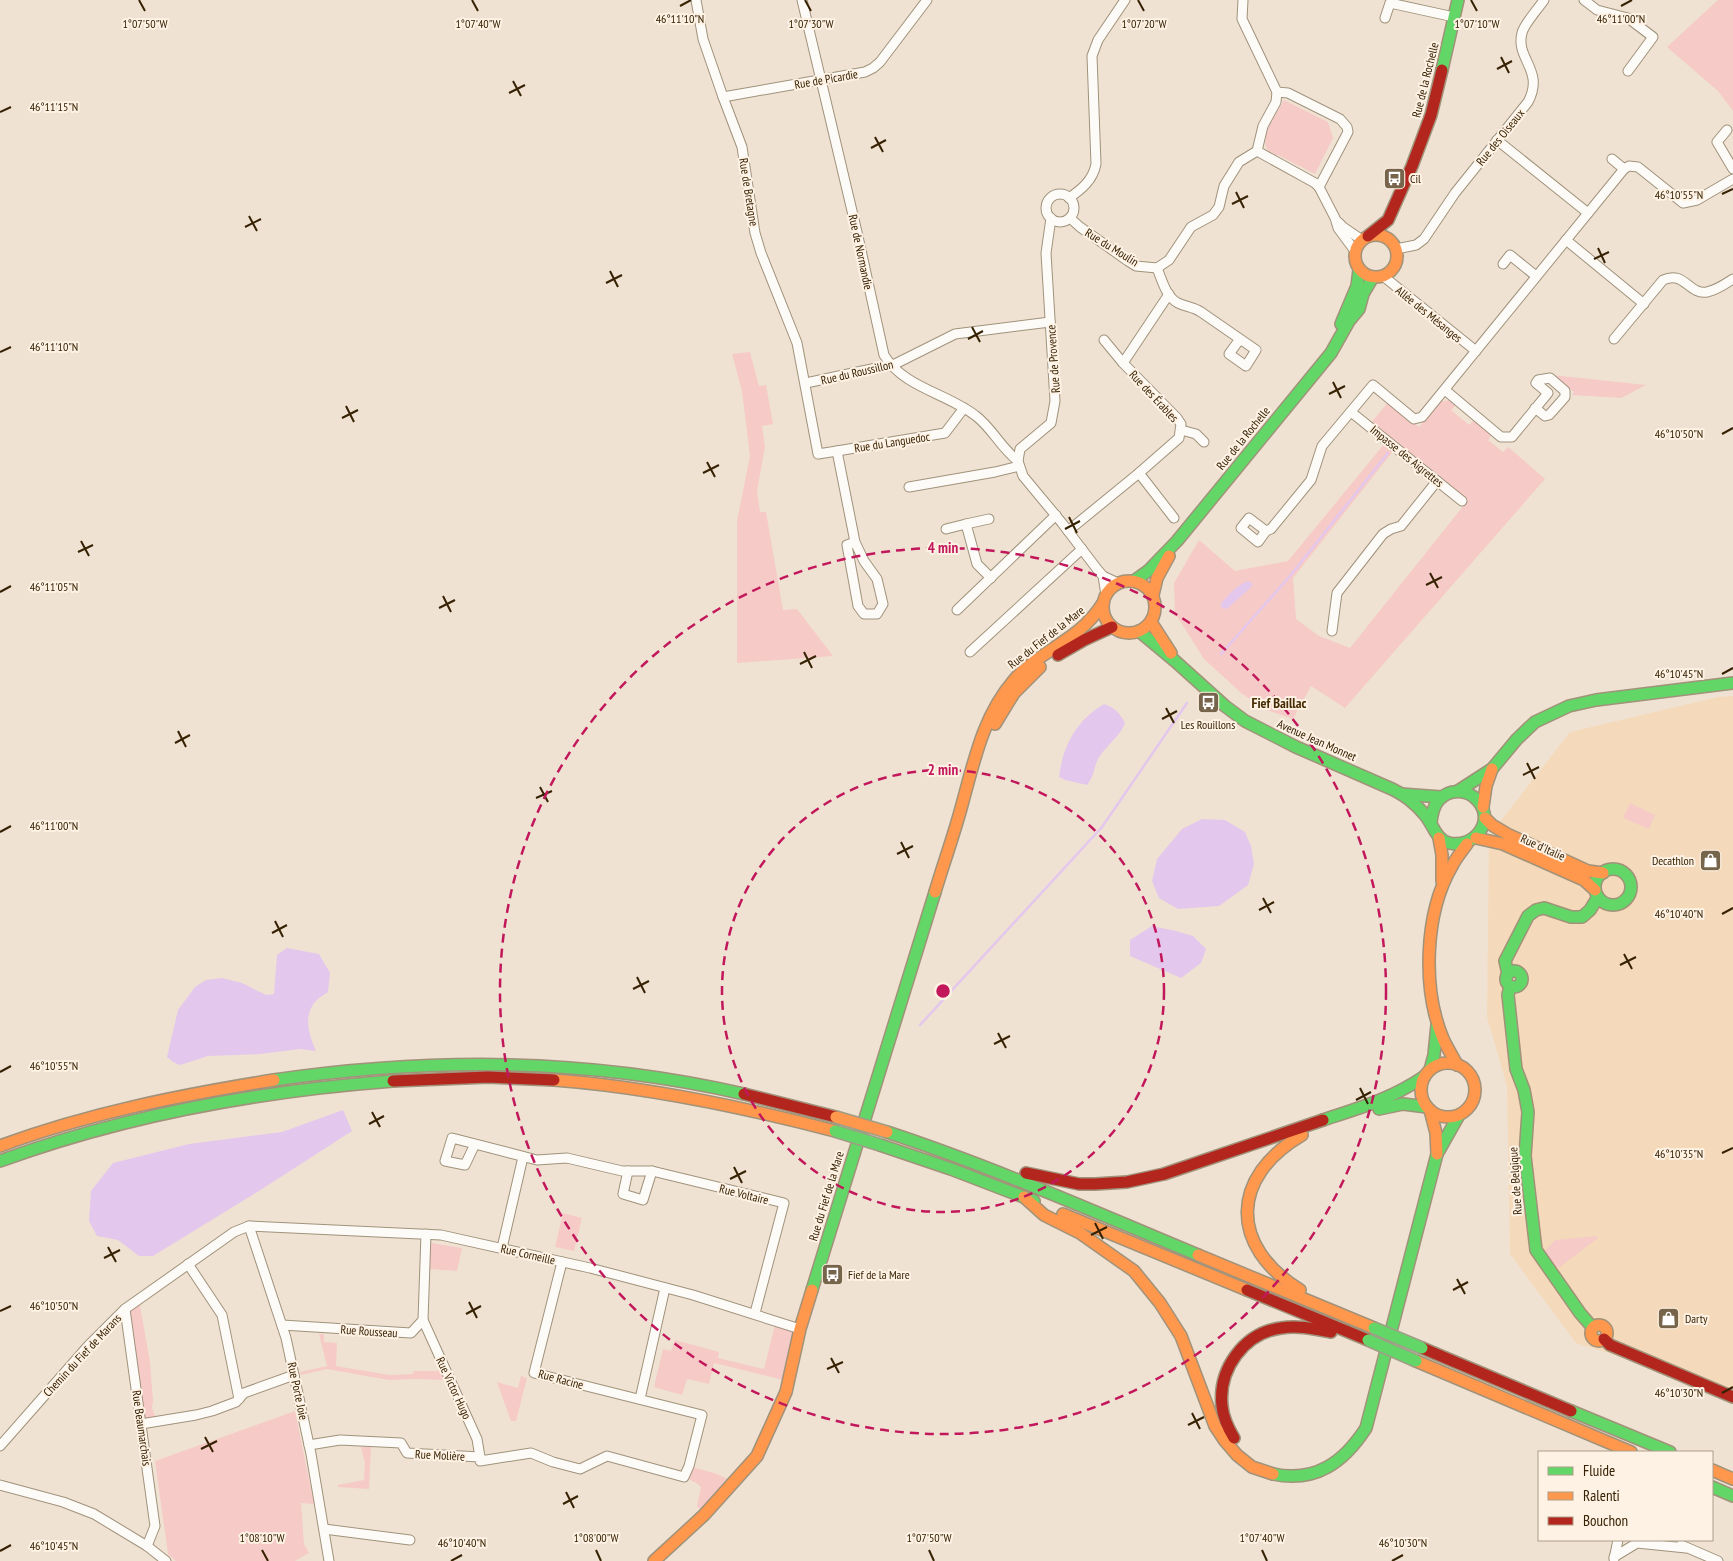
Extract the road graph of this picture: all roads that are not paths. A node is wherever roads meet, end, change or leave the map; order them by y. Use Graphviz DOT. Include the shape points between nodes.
graph roads {
  1 [pos="696,0"];
  2 [pos="802,0"];
  3 [pos="927,0"];
  4 [pos="1243,0"];
  5 [pos="1458,0"];
  6 [pos="1544,0"];
  7 [pos="1584,0"];
  8 [pos="1123,1"];
  9 [pos="1454,17"];
  10 [pos="1385,18"];
  11 [pos="1628,71"];
  12 [pos="822,80"];
  13 [pos="1277,92"];
  14 [pos="722,97"];
  15 [pos="1727,130"];
  16 [pos="1498,140"];
  17 [pos="1257,151"];
  18 [pos="1612,159"];
  19 [pos="1624,169"];
  20 [pos="1733,169"];
  21 [pos="1733,179"];
  22 [pos="1320,187"];
  23 [pos="1069,198"];
  24 [pos="1588,214"];
  25 [pos="1051,218"];
  26 [pos="1070,218"];
  27 [pos="1335,218"];
  28 [pos="1388,220"];
  29 [pos="1365,238"];
  30 [pos="1566,240"];
  31 [pos="1393,244"];
  32 [pos="1355,251"];
  33 [pos="1503,264"];
  34 [pos="1157,268"];
  35 [pos="1359,270"];
  36 [pos="1536,276"];
  37 [pos="1378,277"];
  38 [pos="1733,279"];
  39 [pos="1169,294"];
  40 [pos="1644,304"];
  41 [pos="1050,322"];
  42 [pos="1240,339"];
  43 [pos="1614,339"];
  44 [pos="1104,340"];
  45 [pos="1476,351"];
  46 [pos="1331,353"];
  47 [pos="1123,363"];
  48 [pos="890,365"];
  49 [pos="806,383"];
  50 [pos="1445,390"];
  51 [pos="964,408"];
  52 [pos="1535,408"];
  53 [pos="1351,412"];
  54 [pos="1181,430"];
  55 [pos="1204,442"];
  56 [pos="1003,448"];
  57 [pos="1020,449"];
  58 [pos="837,451"];
  59 [pos="1018,464"];
  60 [pos="1139,473"];
  61 [pos="1438,481"];
  62 [pos="909,487"];
  63 [pos="1462,501"];
  64 [pos="1056,515"];
  65 [pos="1174,518"];
  66 [pos="989,519"];
  67 [pos="966,524"];
  68 [pos="946,529"];
  69 [pos="1068,531"];
  70 [pos="1266,531"];
  71 [pos="1177,541"];
  72 [pos="855,542"];
  73 [pos="1082,549"];
  74 [pos="1103,576"];
  75 [pos="991,578"];
  76 [pos="1134,581"];
  77 [pos="1118,584"];
  78 [pos="1153,595"];
  79 [pos="1105,599"];
  80 [pos="957,610"];
  81 [pos="1151,622"];
  82 [pos="1112,627"];
  83 [pos="1140,631"];
  84 [pos="1332,631"];
  85 [pos="970,652"];
  86 [pos="1180,665"];
  87 [pos="1733,683"];
  88 [pos="1492,769"];
  89 [pos="1458,791"];
  90 [pos="1401,794"];
  91 [pos="1441,797"];
  92 [pos="963,802"];
  93 [pos="1484,813"];
  94 [pos="1431,822"];
  95 [pos="1439,838"];
  96 [pos="1471,841"];
  97 [pos="1603,873"];
  98 [pos="1442,883"];
  99 [pos="1596,893"];
  100 [pos="1437,1022"];
  101 [pos="1457,1064"];
  102 [pos="1427,1073"];
  103 [pos="1428,1109"];
  104 [pos="1459,1115"];
  105 [pos="475,1144"];
  106 [pos="0,1146"];
  107 [pos="950,1153"];
  108 [pos="1437,1154"];
  109 [pos="523,1157"];
  110 [pos="0,1161"];
  111 [pos="628,1171"];
  112 [pos="652,1171"];
  113 [pos="1024,1197"];
  114 [pos="248,1226"];
  115 [pos="426,1234"];
  116 [pos="502,1248"];
  117 [pos="562,1262"];
  118 [pos="188,1264"];
  119 [pos="665,1288"];
  120 [pos="125,1309"];
  121 [pos="755,1313"];
  122 [pos="1341,1314"];
  123 [pos="423,1320"];
  124 [pos="282,1325"];
  125 [pos="800,1328"];
  126 [pos="411,1334"];
  127 [pos="430,1335"];
  128 [pos="1368,1340"];
  129 [pos="294,1375"];
  130 [pos="1374,1394"];
  131 [pos="1733,1397"];
  132 [pos="239,1399"];
  133 [pos="640,1400"];
  134 [pos="141,1424"];
  135 [pos="0,1446"];
  136 [pos="309,1446"];
  137 [pos="1628,1451"];
  138 [pos="1668,1451"];
  139 [pos="480,1457"];
  140 [pos="1713,1470"];
  141 [pos="684,1477"];
  142 [pos="1733,1479"];
  143 [pos="0,1486"];
  144 [pos="1713,1487"];
  145 [pos="1733,1496"];
  146 [pos="324,1529"];
  147 [pos="410,1540"];
  148 [pos="1618,1541"];
  149 [pos="1670,1541"];
  150 [pos="146,1546"];
  151 [pos="1686,1548"];
  152 [pos="1614,1559"];
  153 [pos="166,1561"];
  154 [pos="329,1561"];
  155 [pos="654,1561"];
  156 [pos="1718,1561"];
  1 -- 14 [label="street, Rue de Bretagne" via="703,40"];
  2 -- 12 [label="street, Rue de Normandie"];
  3 -- 12 [label="street, Rue de Picardie" via="873,68"];
  4 -- 13 [label="street" via="1242,20"];
  5 -- 9 [label="main road, Rue de la Rochelle"];
  6 -- 16 [label="street, Rue des Oiseaux" via="1522,32 1523,51 1534,81 1534,92"];
  7 -- 11 [label="street" via="1597,10 1628,18 1653,37"];
  8 -- 23 [label="street" via="1098,40 1092,56 1094,172 1090,180"];
  9 -- 10 [label="street" via="1390,3"];
  9 -- 28 [label="main road, Rue de la Rochelle" via="1432,115"];
  12 -- 14 [label="street, Rue de Picardie"];
  12 -- 48 [label="street, Rue de Normandie" via="884,355"];
  13 -- 17 [label="street"];
  13 -- 22 [label="street" via="1288,93 1340,119 1347,127 1348,132"];
  14 -- 49 [label="street, Rue de Bretagne" via="742,147 761,253 797,343"];
  15 -- 20 [label="street" via="1717,142"];
  16 -- 24 [label="street"];
  16 -- 31 [label="street, Rue des Oiseaux" via="1424,238 1416,245"];
  17 -- 22 [label="street"];
  17 -- 34 [label="street" via="1239,162 1224,186 1219,207 1191,227 1169,260"];
  18 -- 19 [label="street"];
  19 -- 21 [label="street" via="1638,167 1683,203 1697,200"];
  19 -- 24 [label="street"];
  22 -- 27 [label="street"];
  23 -- 25 [label="street" via="1057,195 1049,201 1047,211"];
  23 -- 26 [label="street" via="1074,206"];
  24 -- 30 [label="street"];
  25 -- 26 [label="street" via="1061,222"];
  25 -- 41 [label="street, Rue de Provence" via="1046,253"];
  26 -- 34 [label="street, Rue du Moulin" via="1136,266"];
  27 -- 29 [label="street" via="1343,227"];
  27 -- 32 [label="street" via="1338,228"];
  28 -- 29 [label="main road, Rue de la Rochelle"];
  28 -- 31 [label="main road, Rue de la Rochelle"];
  29 -- 31 [label="main road" via="1380,235"];
  29 -- 32 [label="main road"];
  30 -- 36 [label="street"];
  30 -- 40 [label="street"];
  31 -- 37 [label="main road" via="1397,254 1395,265"];
  32 -- 35 [label="main road"];
  33 -- 36 [label="street" via="1510,255"];
  34 -- 39 [label="street"];
  35 -- 37 [label="main road" via="1367,276"];
  35 -- 46 [label="main road, Rue de la Rochelle" via="1357,286"];
  36 -- 45 [label="street"];
  37 -- 45 [label="street, Allée des Mésanges"];
  37 -- 46 [label="main road, Rue de la Rochelle" via="1363,294 1359,309"];
  38 -- 40 [label="street" via="1715,290 1702,292 1671,276"];
  39 -- 42 [label="street" via="1180,304 1196,308"];
  39 -- 47 [label="street, Rue des Érables"];
  40 -- 43 [label="street"];
  41 -- 48 [label="street, Rue du Roussillon" via="955,334"];
  41 -- 57 [label="street, Rue de Provence" via="1055,401 1051,423"];
  44 -- 47 [label="street, Rue des Érables"];
  45 -- 50 [label="street"];
  46 -- 71 [label="main road, Rue de la Rochelle"];
  47 -- 54 [label="street, Rue des Érables" via="1177,418"];
  48 -- 49 [label="street, Rue du Roussillon"];
  48 -- 51 [label="street" via="908,379"];
  49 -- 58 [label="street, Rue du Languedoc" via="818,454"];
  50 -- 52 [label="street" via="1501,437 1512,436"];
  50 -- 53 [label="street" via="1420,419 1414,419 1373,385"];
  51 -- 56 [label="street" via="983,422"];
  51 -- 58 [label="street, Rue du Languedoc" via="945,433"];
  52 -- 52 [label="street" via="1548,393 1536,383 1538,380 1550,378 1564,389 1565,397 1549,415 1545,416"];
  53 -- 61 [label="street, Impasse des Aigrettes"];
  53 -- 70 [label="street" via="1322,446 1311,480"];
  54 -- 55 [label="street, Rue des Érables" via="1196,434"];
  54 -- 60 [label="street, Rue des Érables" via="1179,438"];
  56 -- 57 [label="street"];
  56 -- 59 [label="street"];
  57 -- 59 [label="street"];
  58 -- 72 [label="street, Rue du Languedoc"];
  59 -- 62 [label="street" via="995,472"];
  59 -- 64 [label="street" via="1023,476"];
  60 -- 65 [label="street"];
  60 -- 69 [label="street, Rue des Érables"];
  61 -- 63 [label="street, Impasse des Aigrettes"];
  61 -- 84 [label="street" via="1401,526 1383,534 1337,593"];
  64 -- 69 [label="street"];
  64 -- 75 [label="street"];
  66 -- 67 [label="street"];
  67 -- 68 [label="street"];
  67 -- 75 [label="street" via="977,564"];
  69 -- 73 [label="street"];
  71 -- 76 [label="main road, Rue de la Rochelle"];
  71 -- 78 [label="main road, Rue de la Rochelle" via="1157,578"];
  72 -- 72 [label="street, Rue du Languedoc" via="877,579 883,604 877,614 864,614 858,606 847,545"];
  73 -- 74 [label="street"];
  73 -- 85 [label="street"];
  74 -- 77 [label="street"];
  74 -- 79 [label="street"];
  75 -- 80 [label="street"];
  76 -- 77 [label="main road"];
  76 -- 78 [label="main road"];
  77 -- 79 [label="main road" via="1111,588"];
  78 -- 81 [label="main road" via="1156,609"];
  79 -- 82 [label="main road" via="1104,612"];
  79 -- 92 [label="main road, Rue du Fief de la Mare" via="1086,626 1030,664 1000,698 982,734"];
  81 -- 83 [label="main road"];
  81 -- 86 [label="main road, Avenue Jean Monnet"];
  82 -- 83 [label="main road" via="1125,633"];
  82 -- 92 [label="main road, Rue du Fief de la Mare" via="1052,658 1019,687 996,722"];
  83 -- 86 [label="main road, Avenue Jean Monnet"];
  86 -- 90 [label="main road, Avenue Jean Monnet" via="1235,715 1283,741"];
  87 -- 88 [label="main road" via="1568,706 1535,722"];
  88 -- 89 [label="main road"];
  88 -- 93 [label="main road" via="1486,786"];
  89 -- 91 [label="main road"];
  89 -- 93 [label="main road" via="1476,799"];
  90 -- 91 [label="main road, Avenue Jean Monnet"];
  90 -- 94 [label="main road, Avenue Jean Monnet"];
  91 -- 94 [label="main road" via="1431,813"];
  92 -- 125 [label="main road, Rue du Fief de la Mare"];
  93 -- 96 [label="main road" via="1481,832"];
  93 -- 97 [label="main road, Rue d'Italie" via="1492,825 1507,834 1588,871"];
  94 -- 95 [label="main road"];
  95 -- 96 [label="main road" via="1457,845"];
  95 -- 98 [label="main road"];
  96 -- 98 [label="main road" via="1455,858"];
  96 -- 99 [label="main road, Rue d'Italie" via="1486,839 1503,844 1584,880"];
  97 -- 99 [label="main road" via="1597,880"];
  97 -- 99 [label="main road" via="1612,870 1622,872 1629,880 1631,890 1625,901 1615,905 1602,902"];
  98 -- 100 [label="main road" via="1430,944"];
  99 -- 131 [label="main road, Rue de Belgique" via="1590,910 1582,917 1571,918 1544,908 1536,910 1528,916 1505,961 1516,1069 1528,1112 1525,1156 1536,1250 1593,1328 1605,1328 1604,1339 1610,1345"];
  100 -- 101 [label="main road"];
  100 -- 102 [label="main road" via="1434,1055"];
  101 -- 102 [label="main road" via="1438,1065"];
  101 -- 104 [label="main road" via="1470,1074 1475,1089 1471,1104"];
  102 -- 103 [label="main road" via="1421,1092"];
  102 -- 107 [label="main road" via="1383,1100 1164,1174 1125,1183 1071,1184 988,1160"];
  103 -- 104 [label="main road" via="1439,1116"];
  103 -- 108 [label="main road" via="1436,1133"];
  103 -- 122 [label="main road" via="1412,1104 1390,1106 1307,1133 1280,1147 1268,1158 1252,1186 1248,1219 1260,1254 1285,1280"];
  104 -- 108 [label="main road"];
  105 -- 109 [label="street, Rue Voltaire"];
  106 -- 107 [label="main road, bridge" via="139,1104 208,1091 318,1074 407,1066 487,1064 612,1072 720,1088 836,1117"];
  107 -- 122 [label="main road"];
  108 -- 130 [label="main road"];
  109 -- 111 [label="street, Rue Voltaire" via="537,1160 567,1158"];
  109 -- 116 [label="street"];
  110 -- 113 [label="main road, bridge" via="139,1119 272,1094 395,1080 523,1078 688,1096 784,1117 880,1145"];
  111 -- 112 [label="street, Rue Voltaire"];
  111 -- 112 [label="street" via="623,1194 643,1200"];
  112 -- 121 [label="street, Rue Voltaire" via="784,1203"];
  113 -- 128 [label="main road"];
  113 -- 130 [label="main road" via="1044,1215 1080,1233 1134,1271 1182,1336 1215,1426 1237,1455 1252,1467 1275,1475 1300,1476 1320,1471 1339,1461 1366,1428"];
  114 -- 115 [label="street, Rue Corneille"];
  114 -- 118 [label="street, Chemin du Fief de Marans"];
  114 -- 124 [label="street, Rue Porte Joie"];
  115 -- 116 [label="street, Rue Corneille" via="441,1234"];
  115 -- 123 [label="street"];
  116 -- 117 [label="street, Rue Corneille"];
  117 -- 119 [label="street, Rue Corneille"];
  117 -- 133 [label="street, Rue Racine" via="534,1373"];
  118 -- 120 [label="street, Chemin du Fief de Marans"];
  118 -- 132 [label="street" via="222,1315"];
  119 -- 121 [label="street, Rue Corneille"];
  119 -- 133 [label="street"];
  120 -- 134 [label="street, Rue Beaumarchais"];
  120 -- 135 [label="street, Chemin du Fief de Marans"];
  121 -- 125 [label="street, Rue Corneille"];
  122 -- 138 [label="main road, bridge"];
  123 -- 126 [label="street, Rue Rousseau"];
  123 -- 127 [label="street, Rue Victor Hugo"];
  124 -- 126 [label="street, Rue Rousseau"];
  124 -- 129 [label="street, Rue Porte Joie"];
  125 -- 155 [label="main road, Rue du Fief de la Mare" via="786,1392 757,1456 704,1515"];
  126 -- 127 [label="street"];
  127 -- 139 [label="street, Rue Victor Hugo" via="477,1439"];
  128 -- 130 [label="main road" via="1297,1327 1274,1328 1250,1338 1235,1354 1225,1372 1221,1405 1224,1422 1244,1450 1279,1467 1300,1467 1318,1462 1334,1452 1348,1438"];
  128 -- 137 [label="main road, bridge"];
  129 -- 132 [label="street" via="244,1393"];
  129 -- 136 [label="street, Rue Porte Joie"];
  132 -- 134 [label="street" via="204,1413"];
  133 -- 141 [label="street, Rue Racine" via="702,1415"];
  134 -- 150 [label="street, Rue Beaumarchais" via="155,1526"];
  136 -- 139 [label="street, Rue Molière" via="340,1440 400,1443 407,1453"];
  136 -- 146 [label="street, Rue Porte Joie"];
  139 -- 141 [label="street, Rue Molière" via="480,1461 531,1453 580,1469 607,1456"];
  140 -- 142 [label="main road"];
  143 -- 150 [label="street" via="63,1502 94,1514"];
  144 -- 145 [label="main road"];
  146 -- 147 [label="street"];
  146 -- 154 [label="street, Rue Porte Joie"];
  148 -- 152 [label="street"];
  149 -- 151 [label="street"];
  150 -- 153 [label="street"];
  151 -- 152 [label="street" via="1637,1543"];
  151 -- 156 [label="street"];
}
